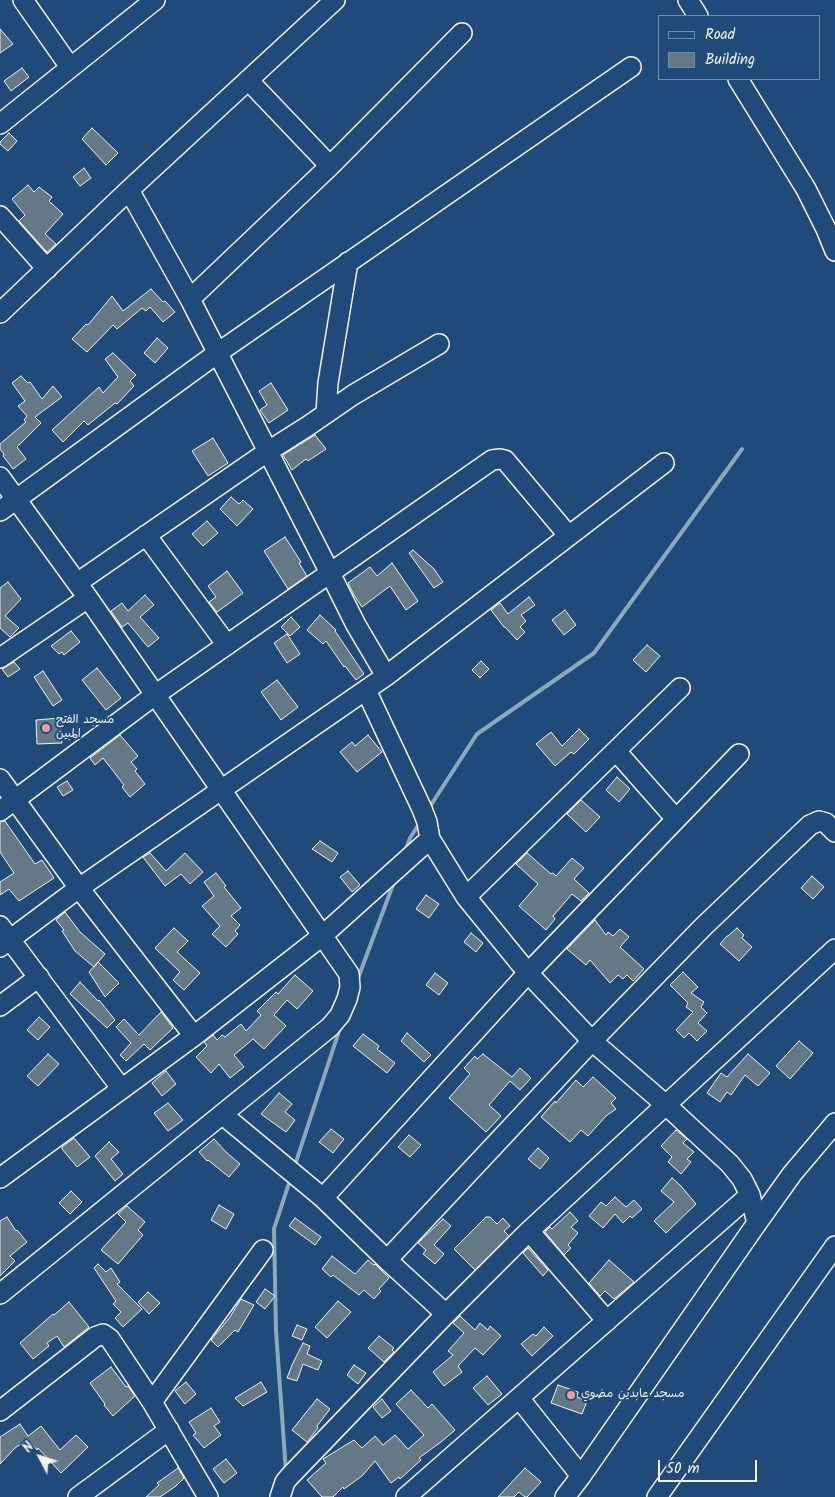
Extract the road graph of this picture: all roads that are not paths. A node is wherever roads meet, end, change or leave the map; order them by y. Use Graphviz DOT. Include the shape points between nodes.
graph roads {
  1 [pos="23,0"];
  2 [pos="155,0"];
  3 [pos="335,0"];
  4 [pos="688,0"];
  5 [pos="697,15"];
  6 [pos="462,33"];
  7 [pos="631,67"];
  8 [pos="70,68"];
  9 [pos="248,80"];
  10 [pos="739,80"];
  11 [pos="0,124"];
  12 [pos="330,166"];
  13 [pos="129,190"];
  14 [pos="0,216"];
  15 [pos="835,250"];
  16 [pos="348,262"];
  17 [pos="46,269"];
  18 [pos="190,299"];
  19 [pos="0,313"];
  20 [pos="439,344"];
  21 [pos="219,352"];
  22 [pos="326,413"];
  23 [pos="267,452"];
  24 [pos="664,463"];
  25 [pos="0,478"];
  26 [pos="16,499"];
  27 [pos="0,511"];
  28 [pos="146,535"];
  29 [pos="568,535"];
  30 [pos="330,573"];
  31 [pos="77,583"];
  32 [pos="88,598"];
  33 [pos="227,645"];
  34 [pos="0,658"];
  35 [pos="386,676"];
  36 [pos="680,688"];
  37 [pos="366,690"];
  38 [pos="155,695"];
  39 [pos="616,751"];
  40 [pos="739,754"];
  41 [pos="0,779"];
  42 [pos="220,791"];
  43 [pos="7,805"];
  44 [pos="676,818"];
  45 [pos="835,832"];
  46 [pos="430,838"];
  47 [pos="79,888"];
  48 [pos="466,897"];
  49 [pos="322,936"];
  50 [pos="3,937"];
  51 [pos="835,949"];
  52 [pos="528,973"];
  53 [pos="39,977"];
  54 [pos="0,1006"];
  55 [pos="194,1036"];
  56 [pos="592,1041"];
  57 [pos="121,1088"];
  58 [pos="666,1105"];
  59 [pos="223,1114"];
  60 [pos="835,1123"];
  61 [pos="0,1178"];
  62 [pos="750,1195"];
  63 [pos="323,1198"];
  64 [pos="757,1223"];
  65 [pos="529,1231"];
  66 [pos="835,1246"];
  67 [pos="263,1250"];
  68 [pos="387,1260"];
  69 [pos="0,1294"];
  70 [pos="446,1314"];
  71 [pos="607,1321"];
  72 [pos="519,1398"];
  73 [pos="152,1402"];
  74 [pos="0,1411"];
  75 [pos="169,1430"];
  76 [pos="581,1476"];
  77 [pos="78,1497"];
  78 [pos="208,1497"];
  79 [pos="280,1497"];
  80 [pos="406,1497"];
  81 [pos="565,1497"];
  82 [pos="656,1497"];
  1 -- 8 [label="street"];
  2 -- 8 [label="street"];
  3 -- 9 [label="street"];
  4 -- 5 [label="street"];
  6 -- 12 [label="street"];
  7 -- 16 [label="street"];
  8 -- 11 [label="street"];
  9 -- 12 [label="street"];
  9 -- 13 [label="street"];
  10 -- 15 [label="street" via="806,189"];
  12 -- 18 [label="street"];
  13 -- 17 [label="street"];
  13 -- 18 [label="street"];
  14 -- 17 [label="street"];
  16 -- 21 [label="street"];
  16 -- 22 [label="street"];
  17 -- 19 [label="street"];
  18 -- 21 [label="street"];
  20 -- 22 [label="street"];
  21 -- 23 [label="street"];
  21 -- 26 [label="street"];
  22 -- 23 [label="street"];
  23 -- 28 [label="street"];
  23 -- 30 [label="street"];
  24 -- 29 [label="street"];
  25 -- 26 [label="street"];
  26 -- 27 [label="street"];
  26 -- 31 [label="street"];
  28 -- 31 [label="street"];
  28 -- 33 [label="street"];
  29 -- 30 [label="street" via="505,460 492,460"];
  29 -- 35 [label="street"];
  30 -- 33 [label="street"];
  30 -- 35 [label="street"];
  31 -- 32 [label="street"];
  32 -- 34 [label="street"];
  32 -- 38 [label="street"];
  33 -- 38 [label="street"];
  35 -- 37 [label="street"];
  36 -- 39 [label="street"];
  37 -- 42 [label="street"];
  37 -- 46 [label="street" via="422,809"];
  38 -- 42 [label="street"];
  38 -- 43 [label="street"];
  39 -- 44 [label="street"];
  39 -- 48 [label="street"];
  40 -- 44 [label="street"];
  41 -- 43 [label="street"];
  42 -- 47 [label="street"];
  42 -- 49 [label="street"];
  43 -- 47 [label="street"];
  44 -- 52 [label="street"];
  45 -- 56 [label="street" via="826,823 810,824"];
  46 -- 48 [label="street"];
  46 -- 49 [label="street"];
  47 -- 50 [label="street"];
  47 -- 55 [label="street"];
  48 -- 52 [label="street"];
  49 -- 55 [label="street"];
  49 -- 59 [label="street" via="349,974 350,987 340,1015 330,1027"];
  50 -- 53 [label="street"];
  51 -- 58 [label="street"];
  52 -- 56 [label="street"];
  52 -- 63 [label="street"];
  53 -- 54 [label="street"];
  53 -- 57 [label="street"];
  55 -- 57 [label="street"];
  56 -- 58 [label="street"];
  56 -- 68 [label="street"];
  57 -- 61 [label="street"];
  58 -- 62 [label="street" via="730,1164"];
  58 -- 65 [label="street"];
  59 -- 63 [label="street"];
  59 -- 69 [label="street"];
  60 -- 64 [label="street" via="792,1174"];
  62 -- 64 [label="street"];
  62 -- 71 [label="street"];
  63 -- 68 [label="street"];
  64 -- 76 [label="street"];
  65 -- 70 [label="street"];
  65 -- 71 [label="street"];
  66 -- 82 [label="street"];
  67 -- 73 [label="street"];
  68 -- 70 [label="street"];
  70 -- 79 [label="street" via="290,1476"];
  71 -- 72 [label="street"];
  72 -- 76 [label="street"];
  72 -- 80 [label="street"];
  73 -- 74 [label="street" via="110,1339 103,1334"];
  73 -- 75 [label="street"];
  75 -- 77 [label="street"];
  75 -- 78 [label="street"];
  76 -- 81 [label="street"];
}
